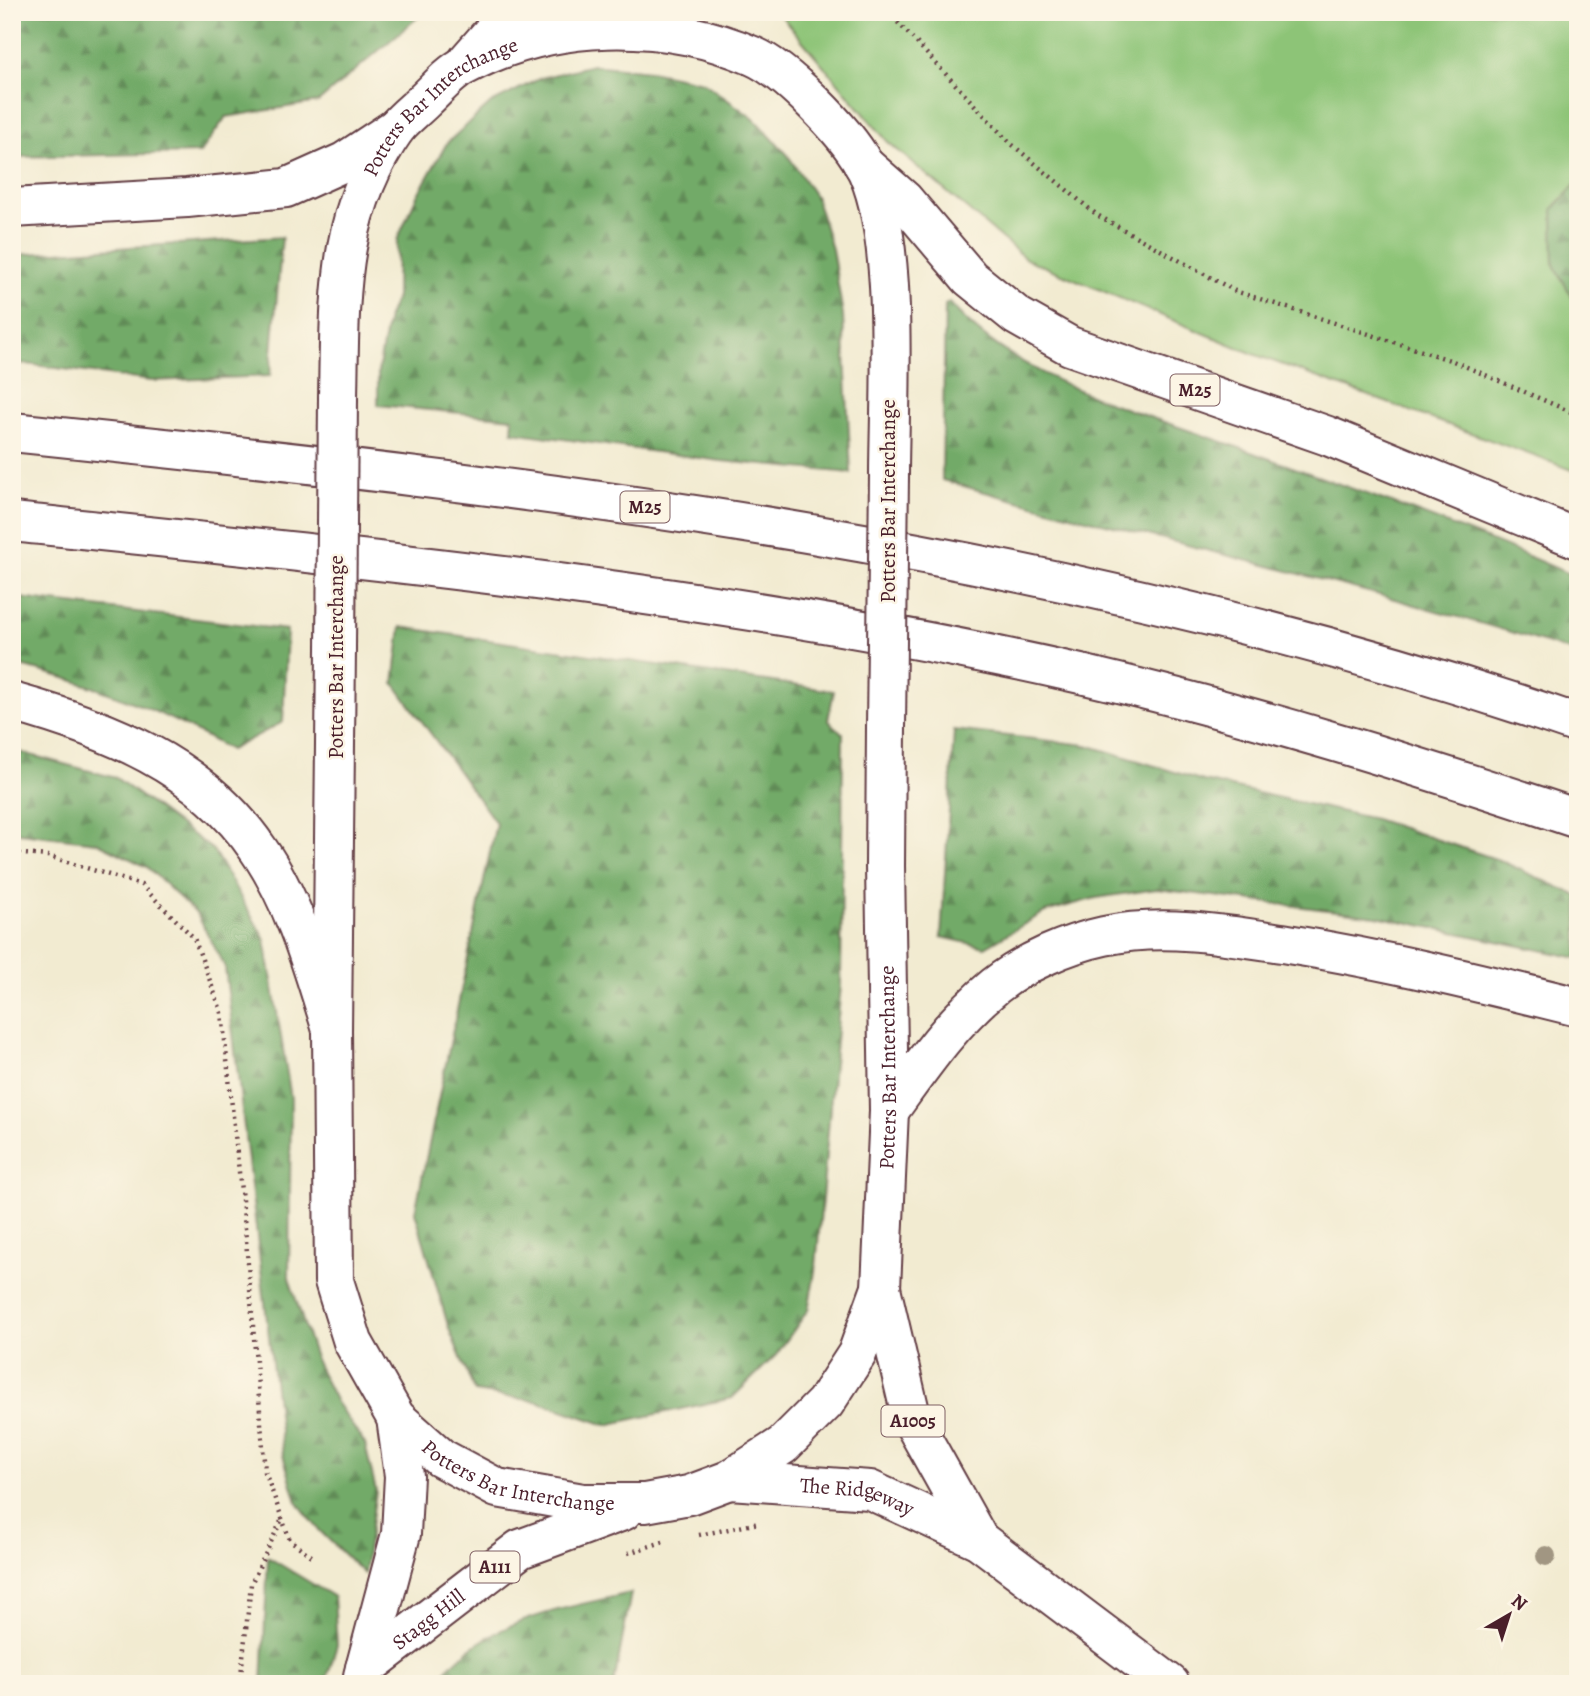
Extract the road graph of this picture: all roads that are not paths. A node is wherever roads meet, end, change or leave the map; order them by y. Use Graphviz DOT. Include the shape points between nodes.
graph roads {
  1 [pos="510,12"];
  2 [pos="716,12"];
  3 [pos="755,57"];
  4 [pos="461,66"];
  5 [pos="397,127"];
  6 [pos="863,164"];
  7 [pos="12,208"];
  8 [pos="12,432"];
  9 [pos="12,522"];
  10 [pos="1578,539"];
  11 [pos="12,702"];
  12 [pos="1578,724"];
  13 [pos="1578,819"];
  14 [pos="1578,1007"];
  15 [pos="332,1030"];
  16 [pos="889,1111"];
  17 [pos="881,1288"];
  18 [pos="396,1418"];
  19 [pos="729,1480"];
  20 [pos="645,1503"];
  21 [pos="979,1540"];
  22 [pos="363,1676"];
  23 [pos="1170,1684"];
  1 -- 4 [label="main road"];
  2 -- 3 [label="main road"];
  3 -- 4 [label="main road, Potters Bar Interchange" via="677,33 605,27 532,39"];
  3 -- 6 [label="main road, Potters Bar Interchange" via="801,90 835,125"];
  4 -- 5 [label="main road, Potters Bar Interchange"];
  5 -- 7 [label="main road" via="344,162 286,188"];
  5 -- 15 [label="main road, Potters Bar Interchange, bridge" via="365,186 348,232 341,278"];
  6 -- 10 [label="main road, M25" via="904,200 970,278 1017,316 1070,346 1328,436"];
  6 -- 16 [label="main road, Potters Bar Interchange, bridge" via="883,223 889,313 885,866"];
  8 -- 12 [label="main road, M25" via="576,496 973,561 1269,628"];
  9 -- 13 [label="main road" via="627,593 955,648 1085,675 1292,728"];
  11 -- 15 [label="main road" via="132,743 180,773 237,822 259,849 281,890"];
  14 -- 16 [label="main road" via="1413,967 1253,939 1158,930 1105,936 1065,948 996,985 939,1043"];
  15 -- 18 [label="main road, Potters Bar Interchange" via="334,1281 353,1342"];
  16 -- 17 [label="main road, Potters Bar Interchange"];
  17 -- 19 [label="main road, Potters Bar Interchange" via="857,1354 825,1403 783,1445"];
  17 -- 21 [label="main road, The Ridgeway / A1005" via="912,1420"];
  18 -- 20 [label="main road, Potters Bar Interchange" via="441,1458 497,1488 583,1503"];
  18 -- 22 [label="main road, Stagg Hill / A111" via="404,1476 401,1534"];
  19 -- 20 [label="main road, Potters Bar Interchange" via="689,1495"];
  19 -- 21 [label="main road, The Ridgeway / A1005" via="870,1490"];
  20 -- 22 [label="main road, Stagg Hill / A111" via="520,1549"];
  21 -- 23 [label="main road, The Ridgeway / A1005"];
}
